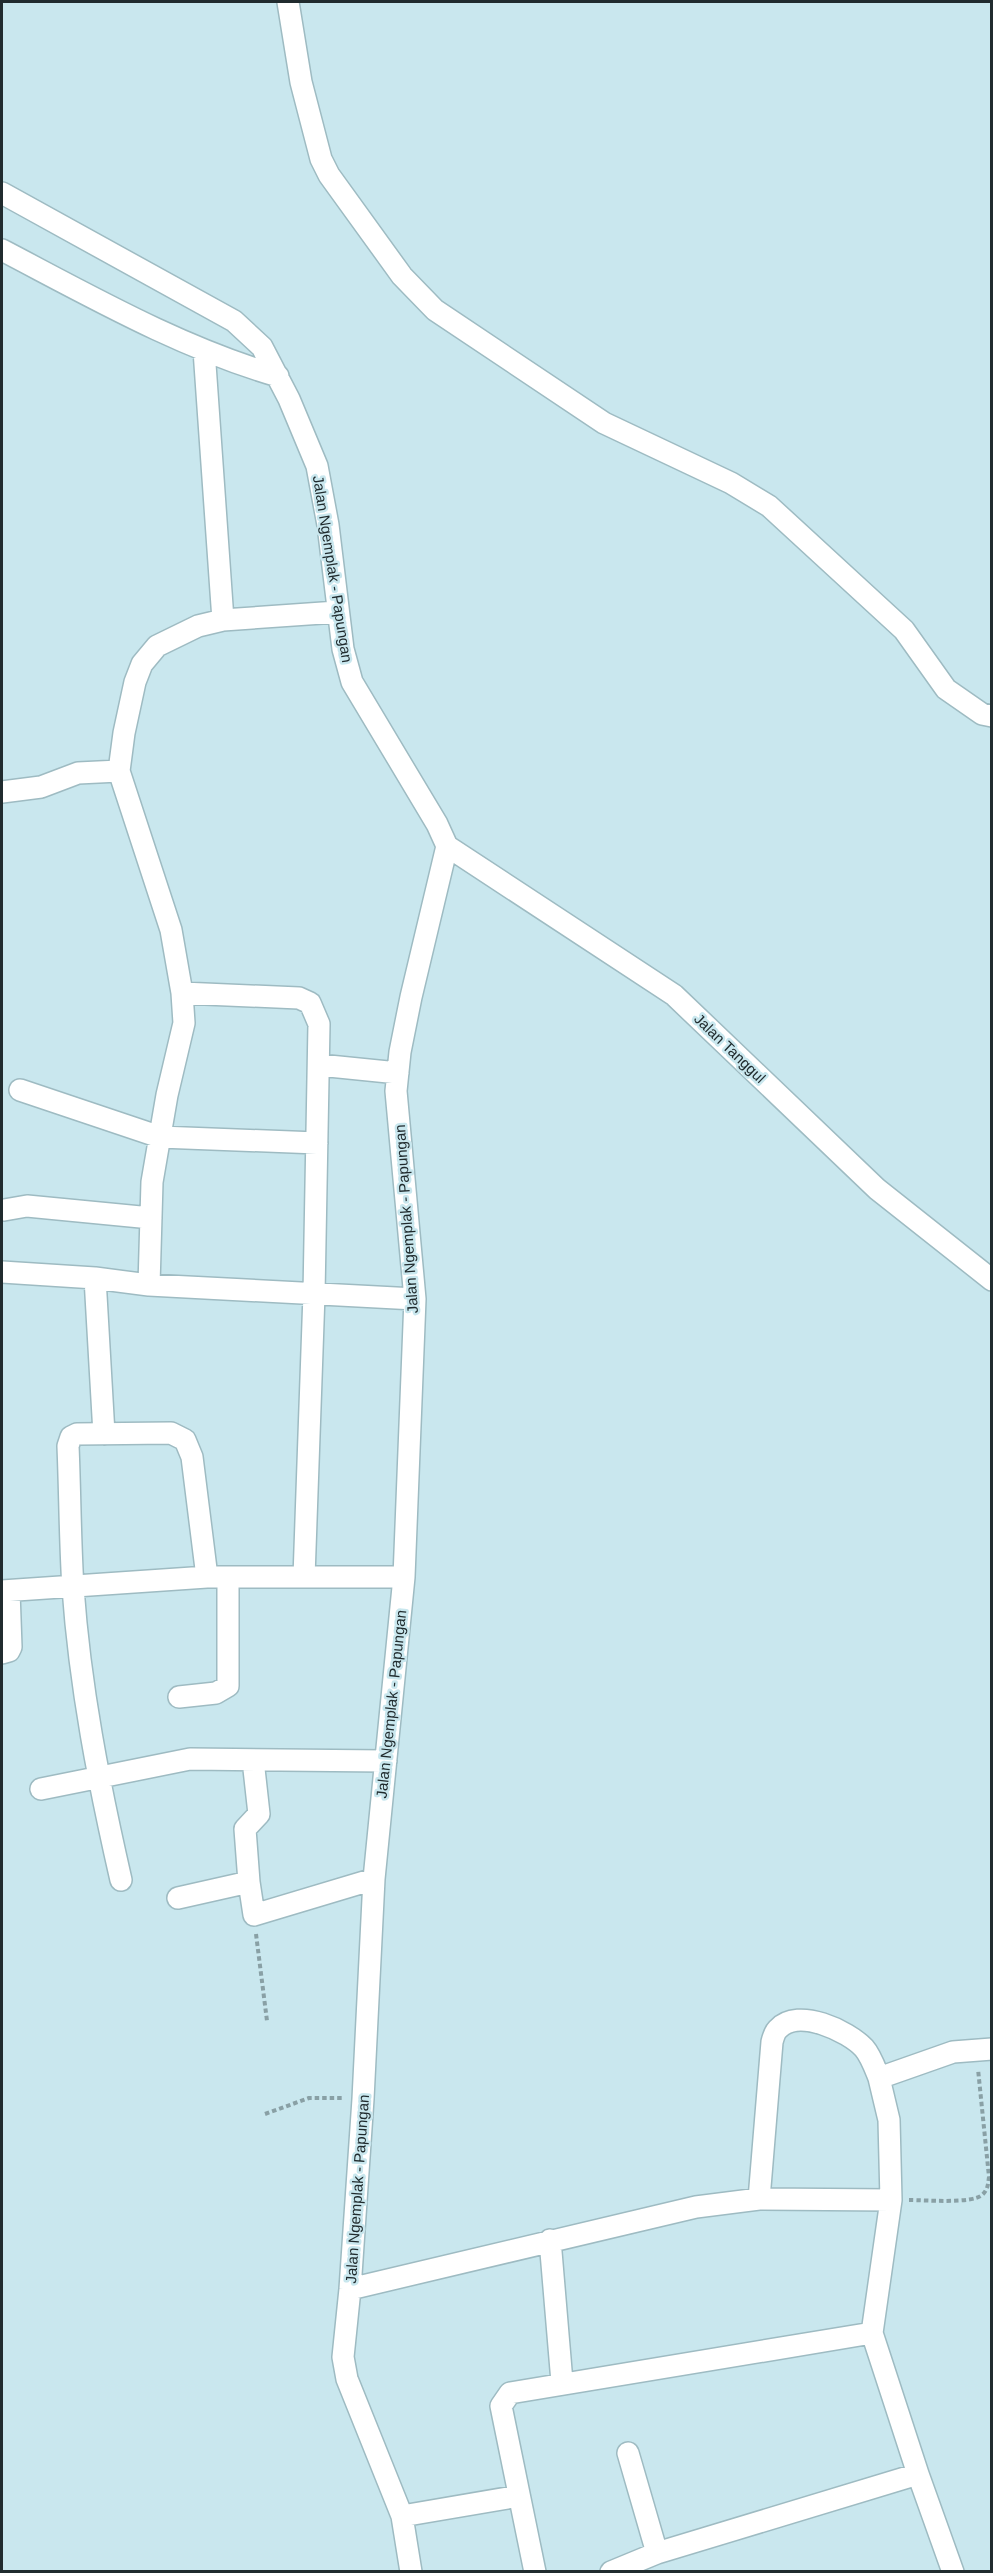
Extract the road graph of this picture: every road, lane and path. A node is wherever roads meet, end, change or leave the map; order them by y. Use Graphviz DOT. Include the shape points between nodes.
graph roads {
  1 [pos="288,2"];
  2 [pos="2,193"];
  3 [pos="2,250"];
  4 [pos="204,350"];
  5 [pos="271,362"];
  6 [pos="337,612"];
  7 [pos="223,620"];
  8 [pos="992,716"];
  9 [pos="120,771"];
  10 [pos="2,792"];
  11 [pos="447,846"];
  12 [pos="182,993"];
  13 [pos="319,1065"];
  14 [pos="398,1073"];
  15 [pos="20,1090"];
  16 [pos="160,1137"];
  17 [pos="317,1143"];
  18 [pos="4,1210"];
  19 [pos="151,1218"];
  20 [pos="2,1272"];
  21 [pos="95,1278"];
  22 [pos="992,1280"];
  23 [pos="149,1284"];
  24 [pos="314,1294"];
  25 [pos="415,1299"];
  26 [pos="104,1434"];
  27 [pos="218,1577"];
  28 [pos="304,1577"];
  29 [pos="404,1577"];
  30 [pos="74,1588"];
  31 [pos="5,1591"];
  32 [pos="2,1653"];
  33 [pos="179,1697"];
  34 [pos="253,1760"];
  35 [pos="386,1761"];
  36 [pos="97,1776"];
  37 [pos="41,1789"];
  38 [pos="374,1879"];
  39 [pos="121,1880"];
  40 [pos="249,1882"];
  41 [pos="178,1898"];
  42 [pos="254,1916"];
  43 [pos="267,2021"];
  44 [pos="984,2050"];
  45 [pos="879,2078"];
  46 [pos="363,2098"];
  47 [pos="264,2114"];
  48 [pos="759,2199"];
  49 [pos="891,2200"];
  50 [pos="550,2240"];
  51 [pos="350,2289"];
  52 [pos="872,2333"];
  53 [pos="562,2382"];
  54 [pos="628,2453"];
  55 [pos="918,2474"];
  56 [pos="519,2496"];
  57 [pos="402,2516"];
  58 [pos="657,2553"];
  59 [pos="411,2571"];
  60 [pos="535,2571"];
  61 [pos="611,2571"];
  62 [pos="953,2571"];
  1 -- 8 [label="street" via="301,82 321,159 348,203 418,294 435,310 604,423 731,483 769,506 904,630 946,689 982,714"];
  2 -- 5 [label="street, Jalan Ngemplak - Papungan" via="234,321"];
  3 -- 4 [label="street"];
  4 -- 5 [label="street"];
  4 -- 7 [label="street"];
  5 -- 6 [label="street, Jalan Ngemplak - Papungan" via="317,466"];
  6 -- 7 [label="street"];
  6 -- 11 [label="street, Jalan Ngemplak - Papungan" via="352,682"];
  7 -- 9 [label="street" via="198,626 157,646 142,664 124,733"];
  9 -- 10 [label="street" via="78,773 41,787"];
  9 -- 12 [label="street" via="171,930"];
  11 -- 14 [label="street, Jalan Ngemplak - Papungan" via="411,997"];
  11 -- 22 [label="street, Jalan Tanggul" via="674,994 877,1189"];
  12 -- 13 [label="street" via="299,998 310,1003 319,1024"];
  12 -- 16 [label="street" via="184,1023"];
  13 -- 14 [label="street"];
  13 -- 17 [label="street"];
  14 -- 25 [label="street, Jalan Ngemplak - Papungan" via="396,1091"];
  15 -- 16 [label="street"];
  16 -- 17 [label="street"];
  16 -- 19 [label="street"];
  17 -- 24 [label="street"];
  18 -- 19 [label="street" via="27,1206"];
  19 -- 23 [label="street"];
  20 -- 21 [label="street"];
  21 -- 23 [label="street"];
  21 -- 26 [label="street"];
  23 -- 24 [label="street"];
  24 -- 25 [label="street"];
  24 -- 28 [label="street"];
  25 -- 29 [label="street, Jalan Ngemplak - Papungan"];
  26 -- 27 [label="street" via="171,1434 185,1440"];
  26 -- 30 [label="street" via="77,1434 68,1446"];
  27 -- 28 [label="street"];
  27 -- 30 [label="street"];
  27 -- 33 [label="street" via="228,1686 216,1693"];
  28 -- 29 [label="street"];
  29 -- 35 [label="street, Jalan Ngemplak - Papungan"];
  30 -- 31 [label="street"];
  30 -- 36 [label="street"];
  31 -- 32 [label="street" via="11,1647"];
  34 -- 35 [label="street"];
  34 -- 36 [label="street" via="174,1761"];
  34 -- 40 [label="street" via="259,1814 245,1829"];
  35 -- 38 [label="street, Jalan Ngemplak - Papungan"];
  36 -- 37 [label="street"];
  36 -- 39 [label="street"];
  38 -- 42 [label="street"];
  38 -- 46 [label="street, Jalan Ngemplak - Papungan"];
  40 -- 41 [label="street"];
  40 -- 42 [label="street"];
  42 -- 43 [label="path"];
  44 -- 45 [label="street" via="953,2052"];
  44 -- 49 [label="path" via="987,2189 981,2197 969,2199"];
  45 -- 48 [label="street" via="866,2050 851,2036 806,2020 789,2022 777,2029 772,2042"];
  45 -- 49 [label="street" via="889,2120"];
  46 -- 47 [label="path" via="309,2098"];
  46 -- 51 [label="street, Jalan Ngemplak - Papungan"];
  48 -- 49 [label="street"];
  48 -- 50 [label="street" via="696,2207"];
  49 -- 52 [label="street"];
  50 -- 51 [label="street"];
  50 -- 53 [label="street"];
  51 -- 57 [label="street, Jalan Ngemplak - Papungan" via="344,2368"];
  52 -- 53 [label="street"];
  52 -- 55 [label="street"];
  53 -- 56 [label="street" via="517,2390 501,2406"];
  54 -- 58 [label="street"];
  55 -- 58 [label="street"];
  55 -- 62 [label="street"];
  56 -- 57 [label="street"];
  56 -- 60 [label="street"];
  57 -- 59 [label="street, Jalan Ngemplak - Papungan"];
  58 -- 61 [label="street"];
}
